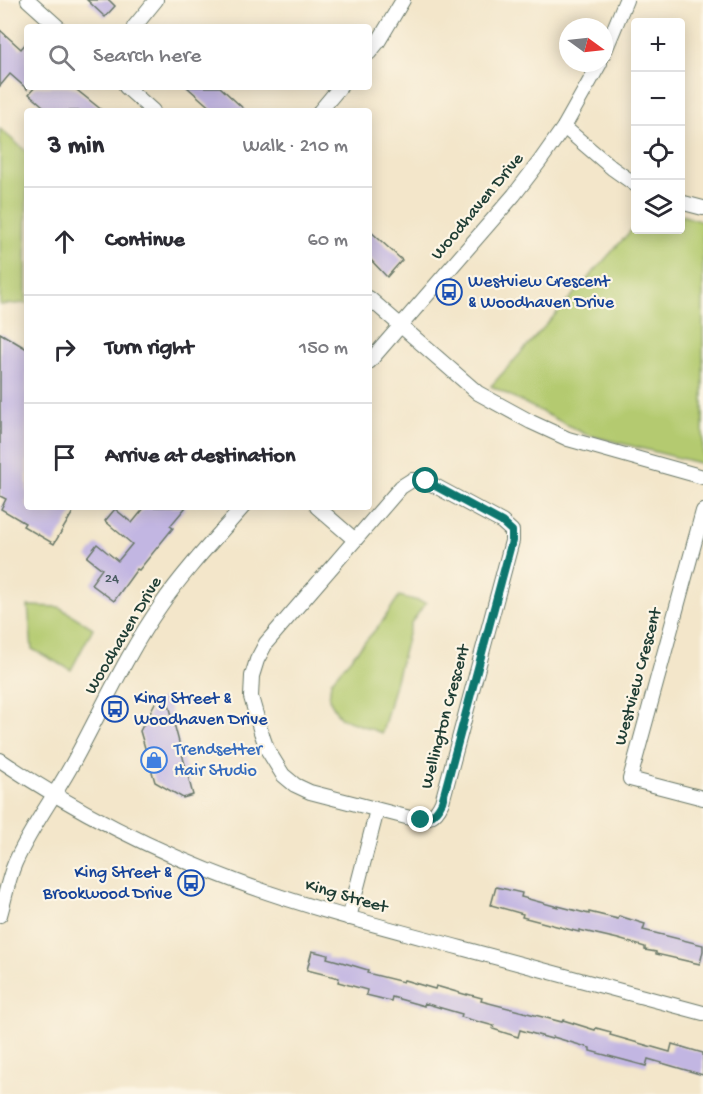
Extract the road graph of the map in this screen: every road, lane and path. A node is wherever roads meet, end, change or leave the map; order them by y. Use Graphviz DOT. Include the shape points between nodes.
graph roads {
  1 [pos="28,0"];
  2 [pos="156,0"];
  3 [pos="403,0"];
  4 [pos="626,0"];
  5 [pos="55,24"];
  6 [pos="136,24"];
  7 [pos="613,31"];
  8 [pos="372,49"];
  9 [pos="595,72"];
  10 [pos="129,90"];
  11 [pos="338,90"];
  12 [pos="150,108"];
  13 [pos="322,108"];
  14 [pos="564,127"];
  15 [pos="631,181"];
  16 [pos="685,203"];
  17 [pos="703,208"];
  18 [pos="372,300"];
  19 [pos="401,326"];
  20 [pos="372,359"];
  21 [pos="703,477"];
  22 [pos="240,510"];
  23 [pos="320,510"];
  24 [pos="703,511"];
  25 [pos="355,540"];
  26 [pos="0,760"];
  27 [pos="52,795"];
  28 [pos="703,798"];
  29 [pos="377,810"];
  30 [pos="0,915"];
  31 [pos="349,918"];
  32 [pos="703,1013"];
  1 -- 5 [label="street"];
  2 -- 6 [label="street"];
  3 -- 8 [label="street"];
  4 -- 7 [label="street"];
  9 -- 14 [label="street, Woodhaven Drive"];
  10 -- 12 [label="street"];
  11 -- 13 [label="street"];
  14 -- 15 [label="street"];
  14 -- 19 [label="street, Woodhaven Drive" via="514,195"];
  16 -- 17 [label="street"];
  18 -- 19 [label="street"];
  19 -- 20 [label="street, Woodhaven Drive"];
  19 -- 21 [label="street" via="478,393 552,433"];
  22 -- 27 [label="street, Woodhaven Drive" via="161,604"];
  23 -- 25 [label="street"];
  24 -- 28 [label="street, Westview Crescent" via="630,779"];
  25 -- 29 [label="street, Wellington Crescent" via="266,644 252,676 251,697 267,749 283,775 310,792"];
  25 -- 29 [label="street, Wellington Crescent" via="412,480 426,481 512,531 439,809 431,818 421,820"];
  26 -- 27 [label="street, King Street"];
  27 -- 30 [label="street, Woodhaven Drive" via="14,865"];
  27 -- 31 [label="street, King Street" via="193,865"];
  29 -- 31 [label="street"];
  31 -- 32 [label="street, King Street"];
}
